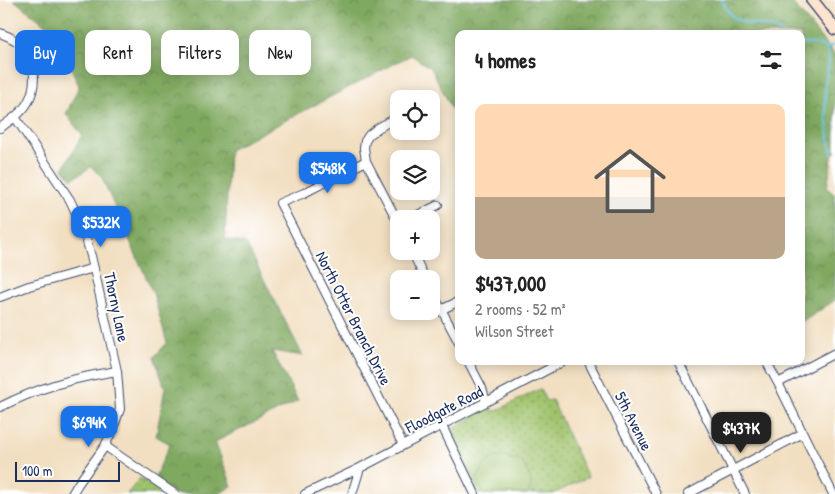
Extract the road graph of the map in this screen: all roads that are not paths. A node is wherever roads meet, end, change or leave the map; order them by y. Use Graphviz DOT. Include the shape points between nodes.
graph roads {
  1 [pos="812,0"];
  2 [pos="835,29"];
  3 [pos="0,33"];
  4 [pos="15,117"];
  5 [pos="390,121"];
  6 [pos="0,128"];
  7 [pos="366,161"];
  8 [pos="438,205"];
  9 [pos="392,210"];
  10 [pos="428,210"];
  11 [pos="94,268"];
  12 [pos="0,297"];
  13 [pos="455,303"];
  14 [pos="440,306"];
  15 [pos="442,310"];
  16 [pos="455,336"];
  17 [pos="835,353"];
  18 [pos="470,365"];
  19 [pos="556,365"];
  20 [pos="590,365"];
  21 [pos="680,365"];
  22 [pos="768,365"];
  23 [pos="116,371"];
  24 [pos="778,383"];
  25 [pos="486,402"];
  26 [pos="0,406"];
  27 [pos="442,426"];
  28 [pos="803,433"];
  29 [pos="403,445"];
  30 [pos="105,446"];
  31 [pos="360,468"];
  32 [pos="733,470"];
  33 [pos="72,494"];
  34 [pos="175,494"];
  35 [pos="305,494"];
  36 [pos="352,494"];
  37 [pos="476,494"];
  38 [pos="656,494"];
  39 [pos="688,494"];
  40 [pos="745,494"];
  41 [pos="833,494"];
  1 -- 2 [label="main road"];
  3 -- 4 [label="street" via="12,38 29,56 34,81 34,90 27,104"];
  4 -- 6 [label="street"];
  4 -- 11 [label="street, Thorny Lane" via="70,200 83,228"];
  5 -- 7 [label="street" via="365,141"];
  7 -- 9 [label="street"];
  7 -- 29 [label="street, North Otter Branch Drive" via="280,203"];
  8 -- 10 [label="street"];
  11 -- 12 [label="street"];
  11 -- 23 [label="street, Thorny Lane"];
  13 -- 15 [label="street"];
  14 -- 15 [label="street"];
  15 -- 16 [label="street"];
  17 -- 24 [label="street"];
  18 -- 25 [label="street"];
  19 -- 25 [label="street, Floodgate Road"];
  20 -- 38 [label="street, 5th Avenue"];
  21 -- 32 [label="street"];
  22 -- 24 [label="street"];
  23 -- 26 [label="street" via="56,384"];
  23 -- 30 [label="street, Thorny Lane" via="120,409"];
  24 -- 28 [label="street"];
  25 -- 27 [label="street, Floodgate Road"];
  27 -- 29 [label="street, Floodgate Road"];
  27 -- 37 [label="street"];
  28 -- 32 [label="street"];
  28 -- 41 [label="street"];
  29 -- 31 [label="street, Floodgate Road"];
  30 -- 33 [label="street, Thorny Lane"];
  30 -- 34 [label="street"];
  31 -- 35 [label="street, Floodgate Road"];
  31 -- 36 [label="street"];
  32 -- 39 [label="street"];
  32 -- 40 [label="street"];
}
